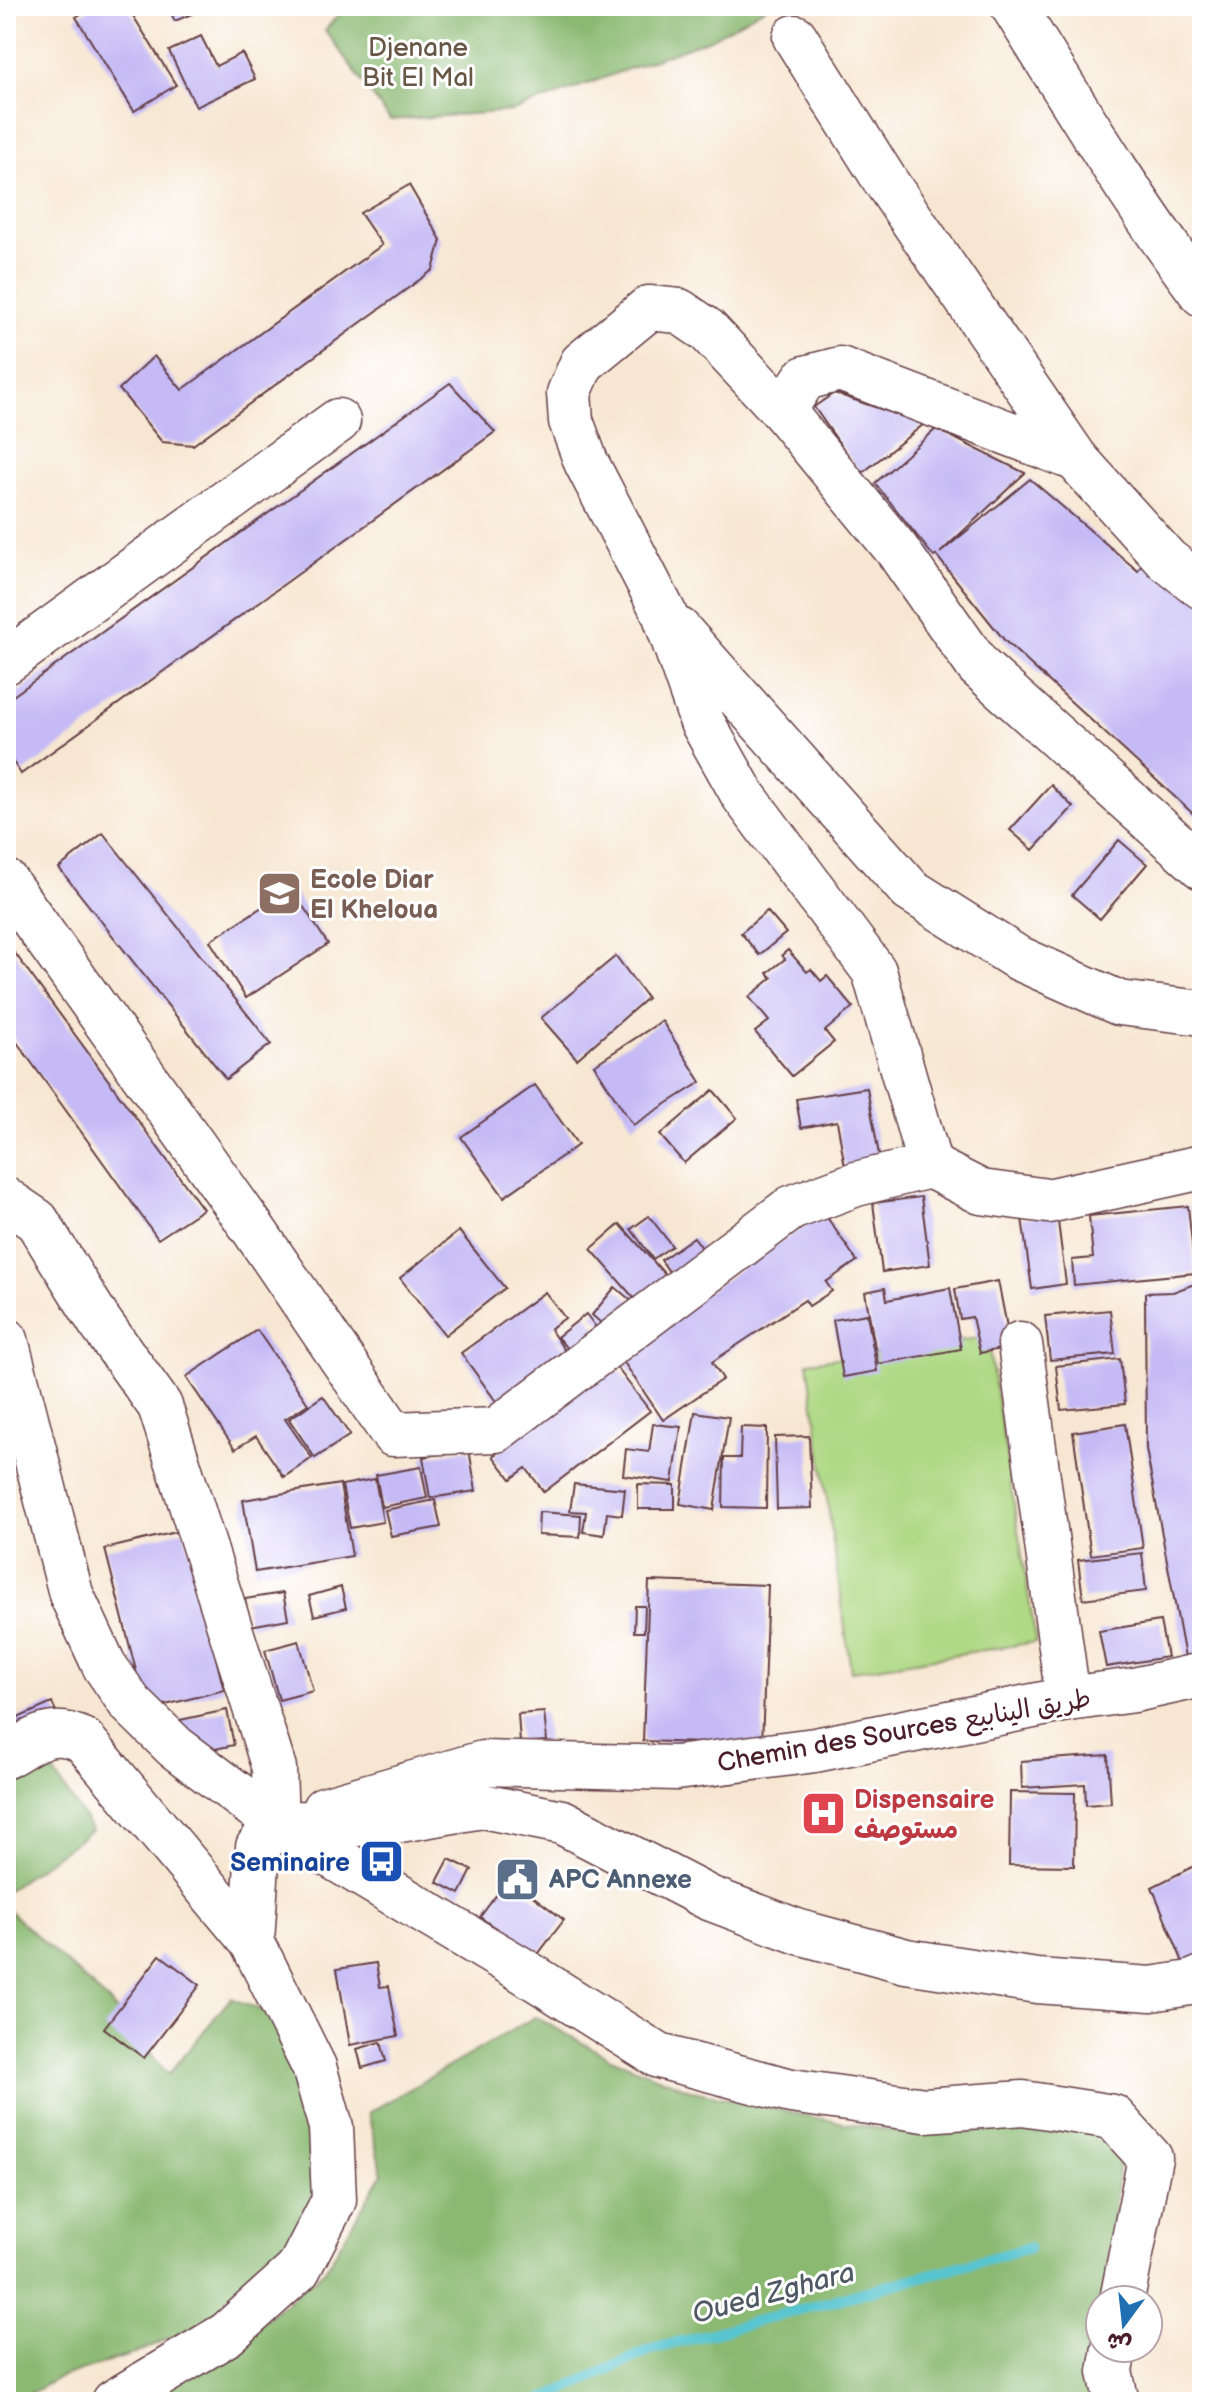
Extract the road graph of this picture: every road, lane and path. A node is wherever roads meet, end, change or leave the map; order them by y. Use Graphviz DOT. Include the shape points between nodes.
graph roads {
  1 [pos="1013,6"];
  2 [pos="795,37"];
  3 [pos="1202,294"];
  4 [pos="783,411"];
  5 [pos="338,421"];
  6 [pos="1076,459"];
  7 [pos="1202,587"];
  8 [pos="664,613"];
  9 [pos="6,662"];
  10 [pos="1202,867"];
  11 [pos="6,882"];
  12 [pos="1202,1013"];
  13 [pos="930,1166"];
  14 [pos="1202,1167"];
  15 [pos="6,1200"];
  16 [pos="6,1342"];
  17 [pos="1020,1344"];
  18 [pos="1202,1675"];
  19 [pos="1068,1699"];
  20 [pos="6,1756"];
  21 [pos="276,1823"];
  22 [pos="252,1942"];
  23 [pos="1198,1988"];
  24 [pos="1125,2284"];
  25 [pos="1111,2364"];
  26 [pos="114,2402"];
  27 [pos="1117,2402"];
  1 -- 3 [label="street" via="1145,216"];
  2 -- 6 [label="street" via="886,182"];
  4 -- 6 [label="street" via="805,378 840,369"];
  4 -- 8 [label="street" via="707,330 679,311 649,308 582,363 569,393 571,421 586,462"];
  4 -- 10 [label="street" via="897,550 978,666"];
  5 -- 9 [label="street"];
  6 -- 7 [label="street" via="1167,560"];
  8 -- 12 [label="street" via="910,890 1016,957 1119,1003"];
  8 -- 13 [label="street" via="702,722 743,795 874,971"];
  11 -- 13 [label="street" via="393,1434 496,1430 791,1208 856,1184"];
  13 -- 14 [label="street" via="981,1192 1048,1201"];
  15 -- 21 [label="street" via="37,1221 160,1406 274,1768"];
  16 -- 21 [label="street" via="71,1594 104,1665 130,1703 175,1747"];
  17 -- 19 [label="street"];
  18 -- 19 [label="street, Chemin des Sources طريق الينابيع"];
  19 -- 21 [label="street, Chemin des Sources طريق الينابيع" via="815,1750 676,1768 483,1763"];
  20 -- 22 [label="street" via="42,1735 63,1733 84,1741"];
  21 -- 22 [label="street" via="258,1847"];
  21 -- 23 [label="street" via="376,1824 482,1806 562,1822 709,1898 799,1932 906,1961 1037,1981"];
  21 -- 24 [label="street" via="659,2056 791,2091 910,2108 1023,2103 1113,2117 1150,2158"];
  22 -- 26 [label="street" via="314,2067 331,2127 334,2200 298,2270 227,2334"];
  25 -- 27 [label="street"];
}
